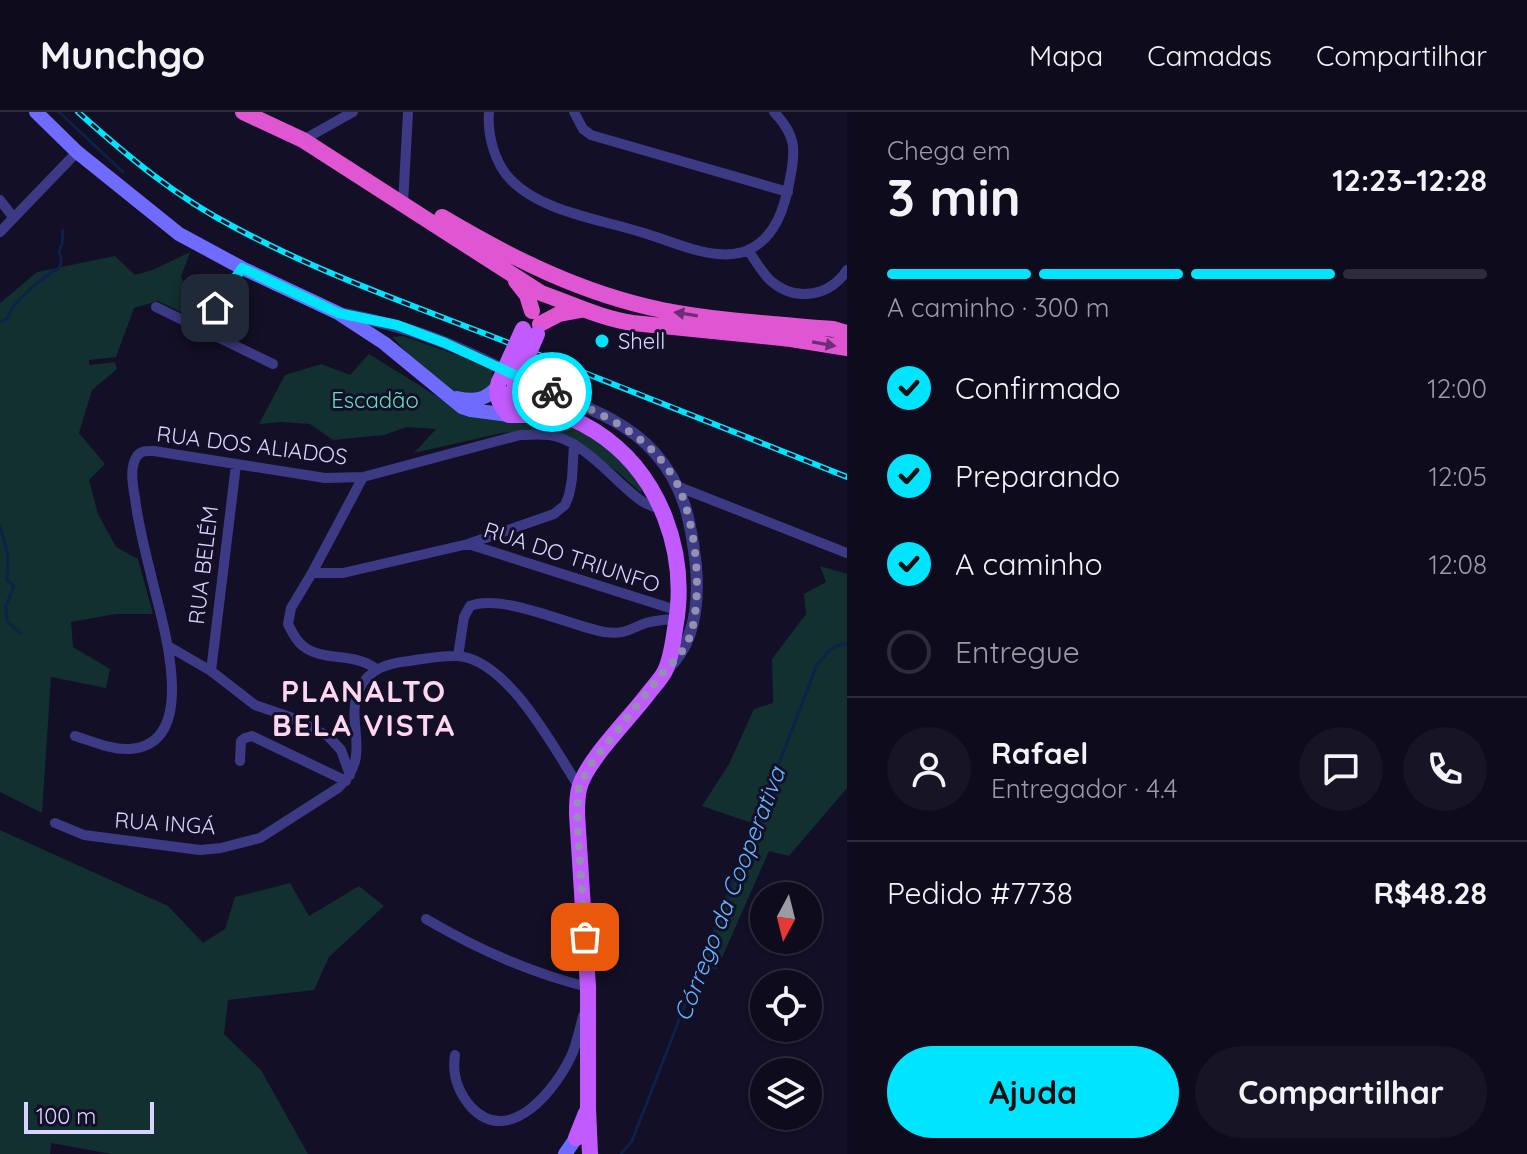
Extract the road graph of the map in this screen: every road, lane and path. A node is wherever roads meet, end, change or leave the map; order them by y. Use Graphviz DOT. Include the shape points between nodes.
graph roads {
  1 [pos="36,112"];
  2 [pos="244,112"];
  3 [pos="353,112"];
  4 [pos="408,112"];
  5 [pos="489,112"];
  6 [pos="574,112"];
  7 [pos="774,112"];
  8 [pos="306,138"];
  9 [pos="77,152"];
  10 [pos="788,192"];
  11 [pos="404,199"];
  12 [pos="0,200"];
  13 [pos="13,217"];
  14 [pos="0,232"];
  15 [pos="748,250"];
  16 [pos="242,268"];
  17 [pos="541,270"];
  18 [pos="847,270"];
  19 [pos="510,274"];
  20 [pos="580,286"];
  21 [pos="547,293"];
  22 [pos="634,303"];
  23 [pos="156,307"];
  24 [pos="581,310"];
  25 [pos="338,313"];
  26 [pos="610,319"];
  27 [pos="533,324"];
  28 [pos="202,329"];
  29 [pos="847,333"];
  30 [pos="847,348"];
  31 [pos="273,364"];
  32 [pos="506,386"];
  33 [pos="446,393"];
  34 [pos="498,411"];
  35 [pos="563,416"];
  36 [pos="574,444"];
  37 [pos="236,465"];
  38 [pos="363,477"];
  39 [pos="679,487"];
  40 [pos="661,509"];
  41 [pos="468,544"];
  42 [pos="847,553"];
  43 [pos="312,573"];
  44 [pos="678,614"];
  45 [pos="168,646"];
  46 [pos="458,656"];
  47 [pos="376,669"];
  48 [pos="665,670"];
  49 [pos="211,671"];
  50 [pos="75,736"];
  51 [pos="240,761"];
  52 [pos="348,778"];
  53 [pos="579,787"];
  54 [pos="55,823"];
  55 [pos="426,919"];
  56 [pos="586,987"];
  57 [pos="455,1055"];
  58 [pos="585,1143"];
  59 [pos="565,1154"];
  1 -- 9 [label="main road"];
  2 -- 8 [label="highway"];
  3 -- 8 [label="street"];
  4 -- 11 [label="street"];
  5 -- 15 [label="street" via="501,166 510,180 539,200 694,249 717,254"];
  6 -- 10 [label="street" via="591,135"];
  7 -- 10 [label="street" via="792,136"];
  8 -- 11 [label="highway"];
  9 -- 13 [label="street"];
  9 -- 16 [label="main road" via="179,234"];
  10 -- 15 [label="street" via="777,224"];
  11 -- 17 [label="highway"];
  11 -- 19 [label="highway"];
  12 -- 13 [label="street"];
  13 -- 14 [label="street"];
  15 -- 18 [label="street" via="769,279 797,294 828,289"];
  16 -- 25 [label="main road"];
  16 -- 28 [label="street"];
  17 -- 20 [label="highway"];
  17 -- 21 [label="highway"];
  19 -- 21 [label="highway"];
  19 -- 27 [label="highway" via="527,295"];
  20 -- 21 [label="highway"];
  20 -- 22 [label="highway"];
  21 -- 24 [label="highway"];
  21 -- 27 [label="main road"];
  22 -- 26 [label="highway" via="627,318"];
  29 -- 22 [label="highway, one-way"];
  23 -- 28 [label="street"];
  24 -- 26 [label="highway"];
  24 -- 27 [label="highway"];
  25 -- 33 [label="main road"];
  25 -- 39 [label="street" via="428,336 588,407 638,437"];
  26 -- 30 [label="highway, one-way"];
  27 -- 32 [label="main road, bridge"];
  28 -- 31 [label="street"];
  32 -- 33 [label="main road" via="481,400"];
  32 -- 34 [label="main road"];
  32 -- 35 [label="main road" via="520,404"];
  33 -- 34 [label="main road" via="462,407"];
  34 -- 35 [label="main road"];
  35 -- 40 [label="main road" via="597,432 625,456"];
  36 -- 38 [label="street, RUA DOS ALIADOS" via="541,434 520,435"];
  36 -- 40 [label="street, RUA DOS ALIADOS" via="641,502"];
  36 -- 41 [label="street" via="565,505 554,514"];
  37 -- 38 [label="street, RUA DOS ALIADOS" via="325,478"];
  37 -- 45 [label="street, RUA DOS ALIADOS" via="143,451 134,465 136,507"];
  37 -- 49 [label="street, RUA BELÉM"];
  38 -- 43 [label="street"];
  39 -- 42 [label="street"];
  39 -- 48 [label="street" via="693,537 696,605 686,645"];
  40 -- 44 [label="main road" via="677,557"];
  41 -- 43 [label="street, RUA DO TRIUNFO" via="343,573"];
  41 -- 44 [label="street, RUA DO TRIUNFO"];
  43 -- 47 [label="street" via="291,608 288,624 295,637 312,652 358,660"];
  44 -- 46 [label="street" via="629,632 604,632 480,602 464,617"];
  44 -- 48 [label="main road"];
  45 -- 49 [label="street"];
  45 -- 50 [label="street, RUA DOS ALIADOS" via="171,709 154,739 128,749"];
  46 -- 47 [label="street"];
  46 -- 53 [label="street" via="492,671 520,697"];
  47 -- 52 [label="street" via="355,702 357,753"];
  48 -- 53 [label="main road" via="590,765"];
  49 -- 52 [label="street" via="255,705 328,736 341,750"];
  51 -- 52 [label="street" via="241,741 252,736"];
  52 -- 54 [label="street, RUA INGÁ" via="260,838 221,848 84,835"];
  53 -- 56 [label="main road"];
  55 -- 56 [label="street" via="488,953"];
  56 -- 57 [label="street" via="578,1037 568,1061 541,1100 514,1119 488,1119 466,1102 455,1078"];
  56 -- 58 [label="main road"];
  58 -- 59 [label="main road"];
}
